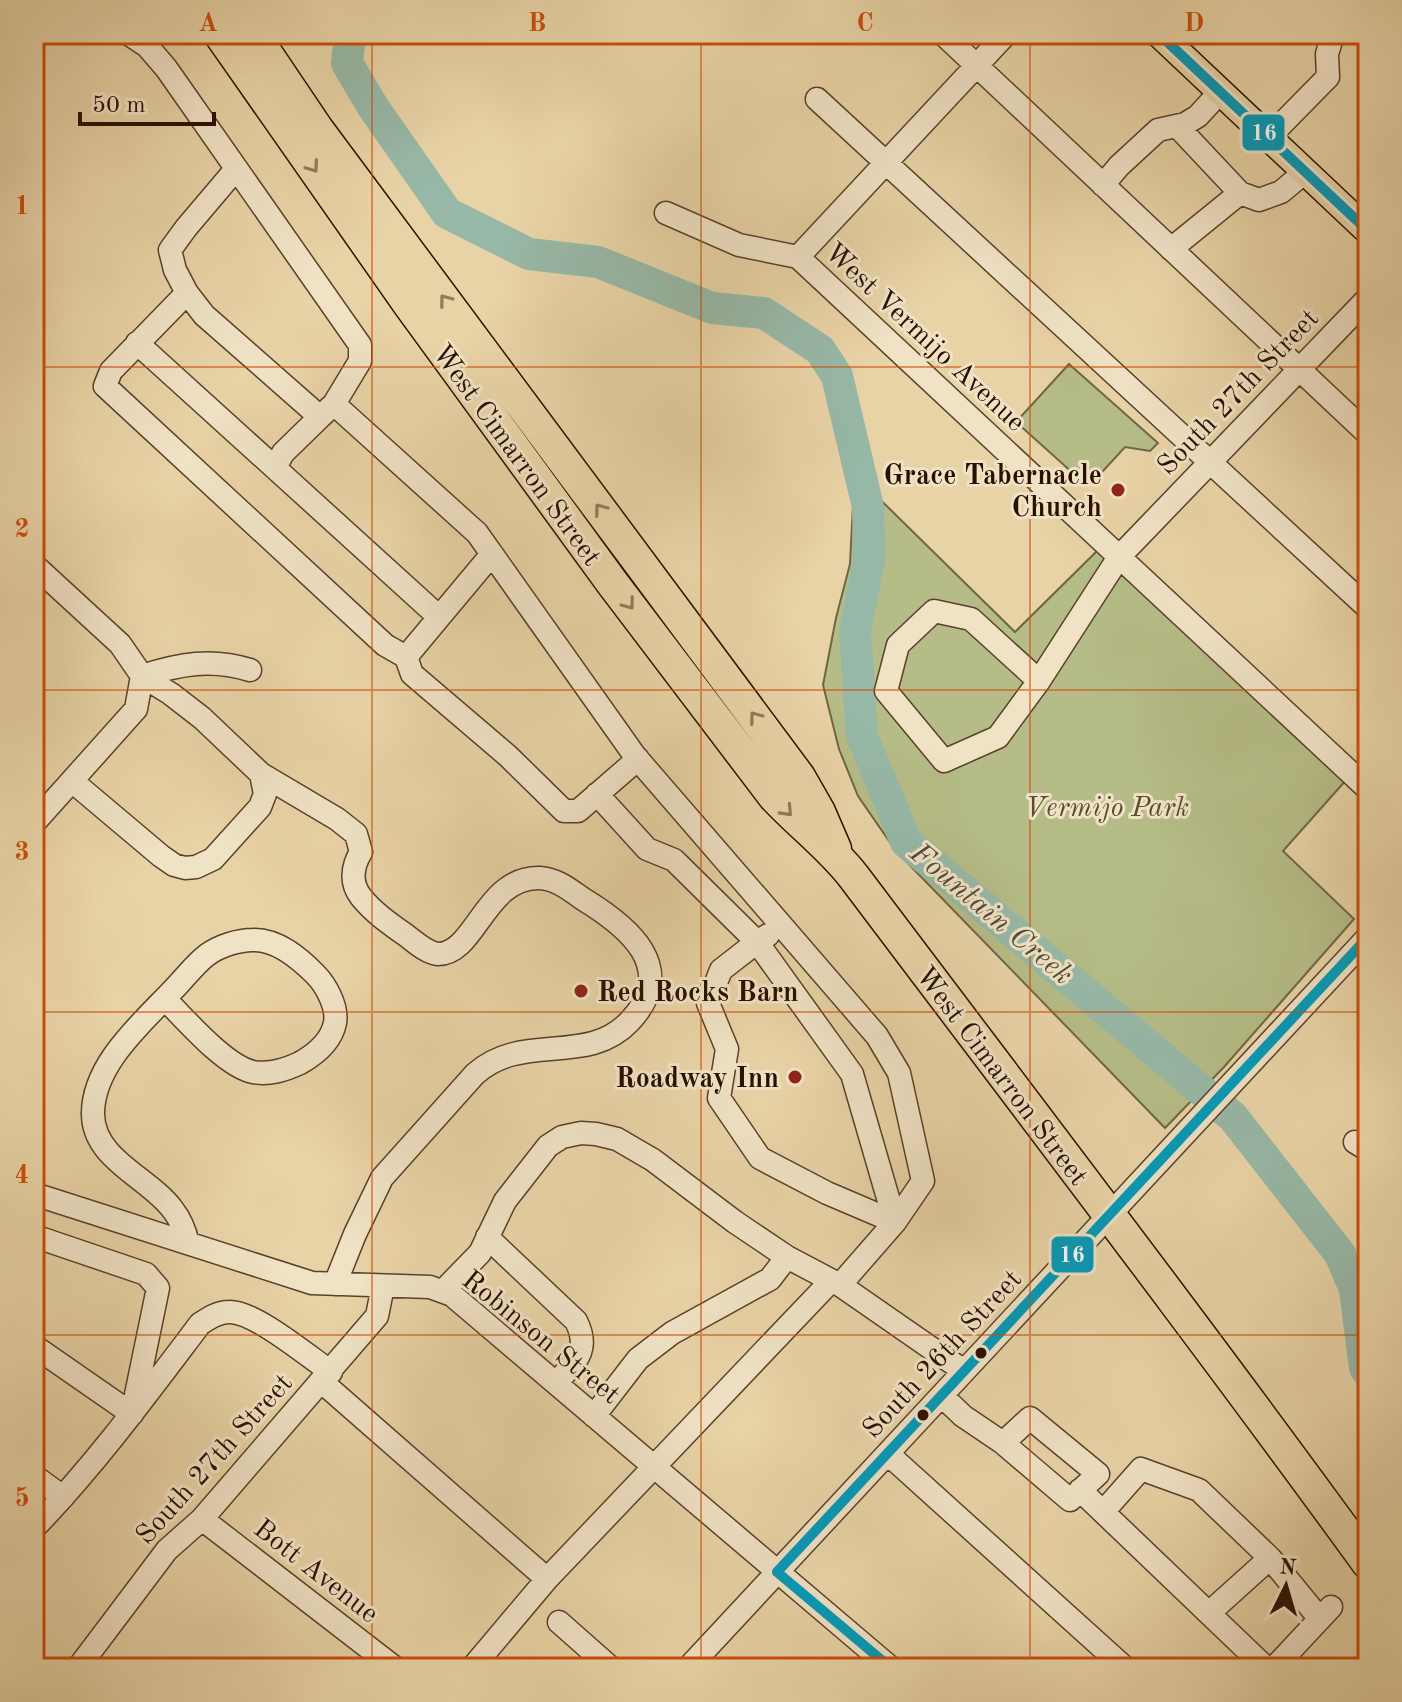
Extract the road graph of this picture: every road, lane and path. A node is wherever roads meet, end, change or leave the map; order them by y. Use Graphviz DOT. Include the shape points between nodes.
graph roads {
  1 [pos="129,34"];
  2 [pos="220,34"];
  3 [pos="253,34"];
  4 [pos="943,34"];
  5 [pos="1006,34"];
  6 [pos="1159,34"];
  7 [pos="1333,34"];
  8 [pos="976,65"];
  9 [pos="1220,92"];
  10 [pos="817,99"];
  11 [pos="1177,126"];
  12 [pos="1269,137"];
  13 [pos="886,160"];
  14 [pos="236,169"];
  15 [pos="1305,172"];
  16 [pos="1103,185"];
  17 [pos="1240,193"];
  18 [pos="666,213"];
  19 [pos="1368,231"];
  20 [pos="1171,249"];
  21 [pos="798,257"];
  22 [pos="187,293"];
  23 [pos="1368,298"];
  24 [pos="137,343"];
  25 [pos="1299,370"];
  26 [pos="327,410"];
  27 [pos="1368,434"];
  28 [pos="1212,462"];
  29 [pos="275,468"];
  30 [pos="492,554"];
  31 [pos="1119,557"];
  32 [pos="34,565"];
  33 [pos="1368,608"];
  34 [pos="439,617"];
  35 [pos="406,657"];
  36 [pos="250,670"];
  37 [pos="142,676"];
  38 [pos="1039,681"];
  39 [pos="638,759"];
  40 [pos="261,774"];
  41 [pos="72,781"];
  42 [pos="1368,789"];
  43 [pos="597,794"];
  44 [pos="34,823"];
  45 [pos="837,856"];
  46 [pos="782,926"];
  47 [pos="757,942"];
  48 [pos="1364,949"];
  49 [pos="165,999"];
  50 [pos="34,1194"];
  51 [pos="1111,1215"];
  52 [pos="895,1222"];
  53 [pos="34,1236"];
  54 [pos="487,1237"];
  55 [pos="188,1243"];
  56 [pos="787,1257"];
  57 [pos="836,1283"];
  58 [pos="335,1284"];
  59 [pos="383,1286"];
  60 [pos="443,1291"];
  61 [pos="34,1346"];
  62 [pos="964,1371"];
  63 [pos="326,1377"];
  64 [pos="556,1383"];
  65 [pos="942,1396"];
  66 [pos="132,1414"];
  67 [pos="594,1416"];
  68 [pos="1003,1443"];
  69 [pos="888,1454"];
  70 [pos="654,1467"];
  71 [pos="34,1476"];
  72 [pos="1080,1490"];
  73 [pos="63,1497"];
  74 [pos="1103,1512"];
  75 [pos="202,1519"];
  76 [pos="34,1528"];
  77 [pos="1270,1558"];
  78 [pos="1368,1563"];
  79 [pos="777,1572"];
  80 [pos="547,1579"];
  81 [pos="1209,1613"];
  82 [pos="559,1622"];
  83 [pos="78,1668"];
  84 [pos="395,1668"];
  85 [pos="472,1668"];
  86 [pos="611,1668"];
  87 [pos="688,1668"];
  88 [pos="891,1668"];
  89 [pos="1125,1668"];
  90 [pos="1266,1668"];
  91 [pos="1274,1668"];
  1 -- 14 [label="street" via="166,68"];
  2 -- 45 [label="highway, West Cimarron Street, one-way" via="613,584 774,796"];
  45 -- 3 [label="highway, West Cimarron Street, one-way" via="799,777 317,129"];
  4 -- 8 [label="street"];
  5 -- 8 [label="street"];
  6 -- 9 [label="main road"];
  7 -- 12 [label="street" via="1328,77"];
  8 -- 13 [label="street"];
  8 -- 16 [label="street"];
  9 -- 11 [label="street" via="1198,116"];
  9 -- 12 [label="main road"];
  10 -- 13 [label="street"];
  11 -- 16 [label="street" via="1158,130"];
  11 -- 17 [label="street"];
  12 -- 15 [label="main road"];
  13 -- 21 [label="street"];
  13 -- 28 [label="street"];
  14 -- 22 [label="street" via="170,250"];
  14 -- 26 [label="street" via="360,345 360,361"];
  15 -- 17 [label="street" via="1281,192 1259,200"];
  15 -- 19 [label="main road"];
  16 -- 20 [label="street"];
  17 -- 20 [label="street"];
  18 -- 21 [label="street" via="739,245"];
  20 -- 25 [label="street"];
  21 -- 31 [label="street, West Vermijo Avenue"];
  22 -- 24 [label="street"];
  22 -- 26 [label="street" via="204,315"];
  23 -- 25 [label="street, South 27th Street"];
  24 -- 29 [label="street"];
  24 -- 35 [label="street" via="111,371 105,386 385,645"];
  25 -- 27 [label="street"];
  25 -- 28 [label="street, South 27th Street"];
  26 -- 29 [label="street" via="283,453"];
  26 -- 30 [label="street" via="477,533"];
  28 -- 31 [label="street, South 27th Street"];
  28 -- 33 [label="street"];
  29 -- 34 [label="street"];
  30 -- 34 [label="street"];
  30 -- 39 [label="street"];
  31 -- 38 [label="street, South 27th Street"];
  31 -- 42 [label="street, West Vermijo Avenue"];
  32 -- 37 [label="street" via="120,644"];
  34 -- 35 [label="street"];
  35 -- 43 [label="street" via="412,674 564,811 578,811"];
  36 -- 37 [label="street" via="206,662"];
  37 -- 40 [label="street" via="202,718"];
  37 -- 41 [label="street" via="136,709"];
  38 -- 38 [label="street" via="998,737 944,761 886,691 898,645 934,611 971,619"];
  39 -- 43 [label="street"];
  39 -- 46 [label="street"];
  40 -- 41 [label="street" via="265,794 260,807 213,859 185,868 161,856"];
  40 -- 58 [label="street" via="356,834 361,852 354,864 357,892 372,910 425,949 436,954 448,951 507,887 540,878 554,881 616,921 647,956 648,996 617,1033 591,1045 505,1054 475,1074 382,1178"];
  41 -- 44 [label="street"];
  43 -- 47 [label="street" via="647,849 674,860"];
  45 -- 51 [label="highway, West Cimarron Street"];
  46 -- 47 [label="street"];
  46 -- 52 [label="street" via="877,1036 899,1073 923,1181"];
  47 -- 52 [label="street" via="852,1074"];
  47 -- 52 [label="street" via="721,970 708,1003 727,1049 719,1098 760,1158"];
  48 -- 51 [label="street, South 26th Street"];
  49 -- 49 [label="street" via="206,955 254,940 277,945 302,960 332,999 335,1022 323,1046 307,1059 270,1074 250,1072 227,1059"];
  49 -- 55 [label="street" via="108,1067 93,1114 106,1150 163,1198"];
  50 -- 55 [label="street, Robinson Street"];
  51 -- 62 [label="street, South 26th Street"];
  51 -- 78 [label="highway, West Cimarron Street"];
  52 -- 57 [label="street"];
  53 -- 66 [label="street" via="146,1274 158,1288"];
  54 -- 56 [label="street" via="505,1201 548,1146 581,1133 617,1139 653,1160"];
  54 -- 60 [label="street" via="473,1261"];
  54 -- 64 [label="street" via="581,1331 581,1353"];
  55 -- 58 [label="street, Robinson Street" via="312,1283"];
  56 -- 57 [label="street"];
  56 -- 67 [label="street" via="770,1279 672,1333 638,1359"];
  57 -- 62 [label="street"];
  57 -- 70 [label="street"];
  58 -- 59 [label="street, Robinson Street"];
  59 -- 60 [label="street, Robinson Street"];
  59 -- 63 [label="street, South 27th Street" via="377,1316"];
  60 -- 64 [label="street, Robinson Street"];
  61 -- 66 [label="street"];
  62 -- 65 [label="street, South 26th Street"];
  63 -- 66 [label="street" via="246,1314 228,1312 200,1324"];
  63 -- 75 [label="street, South 27th Street"];
  63 -- 80 [label="street"];
  64 -- 67 [label="street, Robinson Street"];
  65 -- 68 [label="street"];
  65 -- 69 [label="street, South 26th Street"];
  66 -- 73 [label="street"];
  67 -- 70 [label="street, Robinson Street"];
  68 -- 72 [label="street" via="1070,1500"];
  68 -- 72 [label="street" via="1030,1418 1098,1474"];
  69 -- 79 [label="street, South 26th Street"];
  69 -- 89 [label="street"];
  70 -- 79 [label="street, Robinson Street"];
  70 -- 80 [label="street"];
  71 -- 73 [label="street"];
  72 -- 74 [label="street"];
  73 -- 76 [label="street"];
  74 -- 77 [label="street" via="1141,1469 1199,1490"];
  74 -- 81 [label="street"];
  75 -- 83 [label="street, South 27th Street" via="167,1550"];
  75 -- 84 [label="street, Bott Avenue"];
  77 -- 81 [label="street"];
  77 -- 91 [label="street" via="1326,1613"];
  79 -- 87 [label="street, South 26th Street"];
  79 -- 88 [label="street, Robinson Street"];
  80 -- 85 [label="street"];
  81 -- 90 [label="street"];
  82 -- 86 [label="street"];
}
